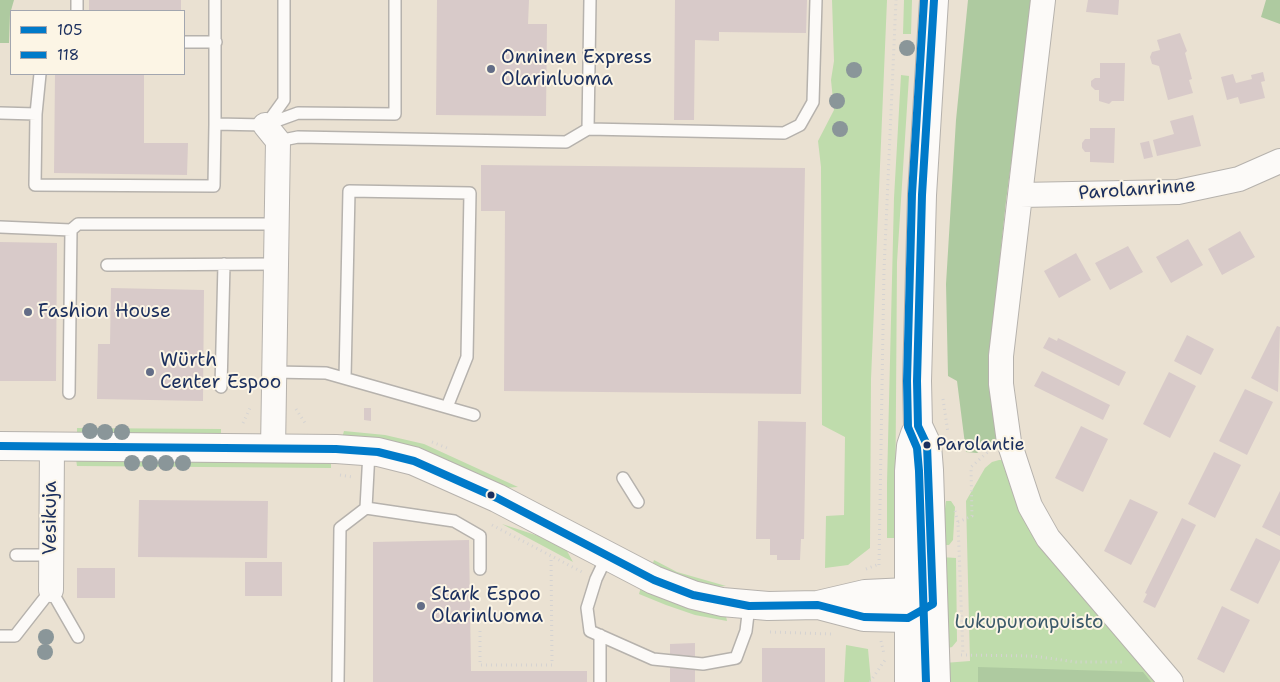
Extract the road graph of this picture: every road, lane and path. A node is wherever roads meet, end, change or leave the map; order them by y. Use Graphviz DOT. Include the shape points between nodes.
graph roads {
  1 [pos="216,0"];
  2 [pos="284,0"];
  3 [pos="395,0"];
  4 [pos="590,0"];
  5 [pos="816,0"];
  6 [pos="896,0"];
  7 [pos="934,0"];
  8 [pos="1043,0"];
  9 [pos="185,42"];
  10 [pos="216,42"];
  11 [pos="40,75"];
  12 [pos="0,113"];
  13 [pos="36,114"];
  14 [pos="215,124"];
  15 [pos="588,129"];
  16 [pos="272,133"];
  17 [pos="1280,161"];
  18 [pos="1020,195"];
  19 [pos="276,224"];
  20 [pos="0,228"];
  21 [pos="71,230"];
  22 [pos="224,264"];
  23 [pos="276,264"];
  24 [pos="107,265"];
  25 [pos="274,372"];
  26 [pos="345,378"];
  27 [pos="221,387"];
  28 [pos="941,390"];
  29 [pos="69,393"];
  30 [pos="447,407"];
  31 [pos="474,415"];
  32 [pos="918,426"];
  33 [pos="949,440"];
  34 [pos="430,441"];
  35 [pos="0,446"];
  36 [pos="52,446"];
  37 [pos="273,449"];
  38 [pos="992,449"];
  39 [pos="454,451"];
  40 [pos="369,452"];
  41 [pos="623,478"];
  42 [pos="638,502"];
  43 [pos="954,506"];
  44 [pos="366,508"];
  45 [pos="958,522"];
  46 [pos="16,555"];
  47 [pos="51,555"];
  48 [pos="551,556"];
  49 [pos="607,556"];
  50 [pos="480,568"];
  51 [pos="864,570"];
  52 [pos="51,590"];
  53 [pos="933,604"];
  54 [pos="908,605"];
  55 [pos="749,606"];
  56 [pos="480,632"];
  57 [pos="600,635"];
  58 [pos="0,636"];
  59 [pos="78,637"];
  60 [pos="1142,652"];
  61 [pos="885,660"];
  62 [pos="338,682"];
  63 [pos="600,682"];
  64 [pos="870,682"];
  65 [pos="909,682"];
  66 [pos="936,682"];
  67 [pos="1171,682"];
  1 -- 10 [label="lane"];
  2 -- 16 [label="lane" via="284,100"];
  3 -- 16 [label="lane" via="395,114 298,113"];
  4 -- 15 [label="lane"];
  5 -- 15 [label="lane" via="813,102 800,124 784,133"];
  6 -- 51 [label="path" via="884,270 879,564"];
  7 -- 32 [label="main road" via="922,195"];
  8 -- 18 [label="street"];
  9 -- 10 [label="lane"];
  10 -- 14 [label="lane"];
  11 -- 13 [label="lane"];
  12 -- 13 [label="lane"];
  13 -- 14 [label="lane" via="35,185 214,186"];
  14 -- 16 [label="lane"];
  15 -- 16 [label="lane" via="566,142 298,137"];
  16 -- 19 [label="street"];
  17 -- 18 [label="street, Parolanrinne" via="1240,179 1178,192"];
  18 -- 60 [label="street" via="1001,356 1001,384 1015,467 1030,506 1048,538"];
  19 -- 21 [label="lane" via="78,224"];
  19 -- 23 [label="street"];
  20 -- 21 [label="lane"];
  21 -- 29 [label="lane"];
  22 -- 23 [label="lane"];
  22 -- 24 [label="lane"];
  22 -- 27 [label="lane"];
  23 -- 25 [label="street"];
  25 -- 26 [label="lane" via="326,373"];
  25 -- 37 [label="street"];
  26 -- 30 [label="lane"];
  26 -- 30 [label="lane" via="349,191 470,193 468,357"];
  28 -- 33 [label="path"];
  30 -- 31 [label="lane"];
  32 -- 53 [label="main road" via="927,445"];
  32 -- 54 [label="main road" via="911,446 909,471"];
  34 -- 39 [label="path"];
  35 -- 36 [label="main road"];
  36 -- 37 [label="main road"];
  36 -- 47 [label="street, Vesikuja"];
  37 -- 40 [label="main road"];
  38 -- 45 [label="path" via="971,468 972,516"];
  40 -- 44 [label="lane"];
  40 -- 49 [label="main road" via="414,461 497,498"];
  41 -- 42 [label="lane"];
  43 -- 45 [label="path"];
  44 -- 50 [label="lane" via="454,521 480,536"];
  44 -- 62 [label="lane" via="340,528"];
  45 -- 60 [label="path" via="963,655 1126,662"];
  46 -- 47 [label="lane"];
  47 -- 52 [label="street, Vesikuja"];
  48 -- 56 [label="path" via="552,665 480,665"];
  49 -- 55 [label="main road" via="654,580 694,594"];
  49 -- 57 [label="lane" via="588,608 590,631"];
  52 -- 58 [label="lane" via="15,636"];
  52 -- 59 [label="lane"];
  53 -- 54 [label="main road"];
  53 -- 66 [label="main road"];
  54 -- 55 [label="main road" via="864,617 818,605"];
  54 -- 65 [label="main road"];
  55 -- 57 [label="lane" via="746,631 736,658 703,664 653,659"];
  57 -- 63 [label="lane"];
  60 -- 67 [label="street"];
  61 -- 64 [label="path"];
}
